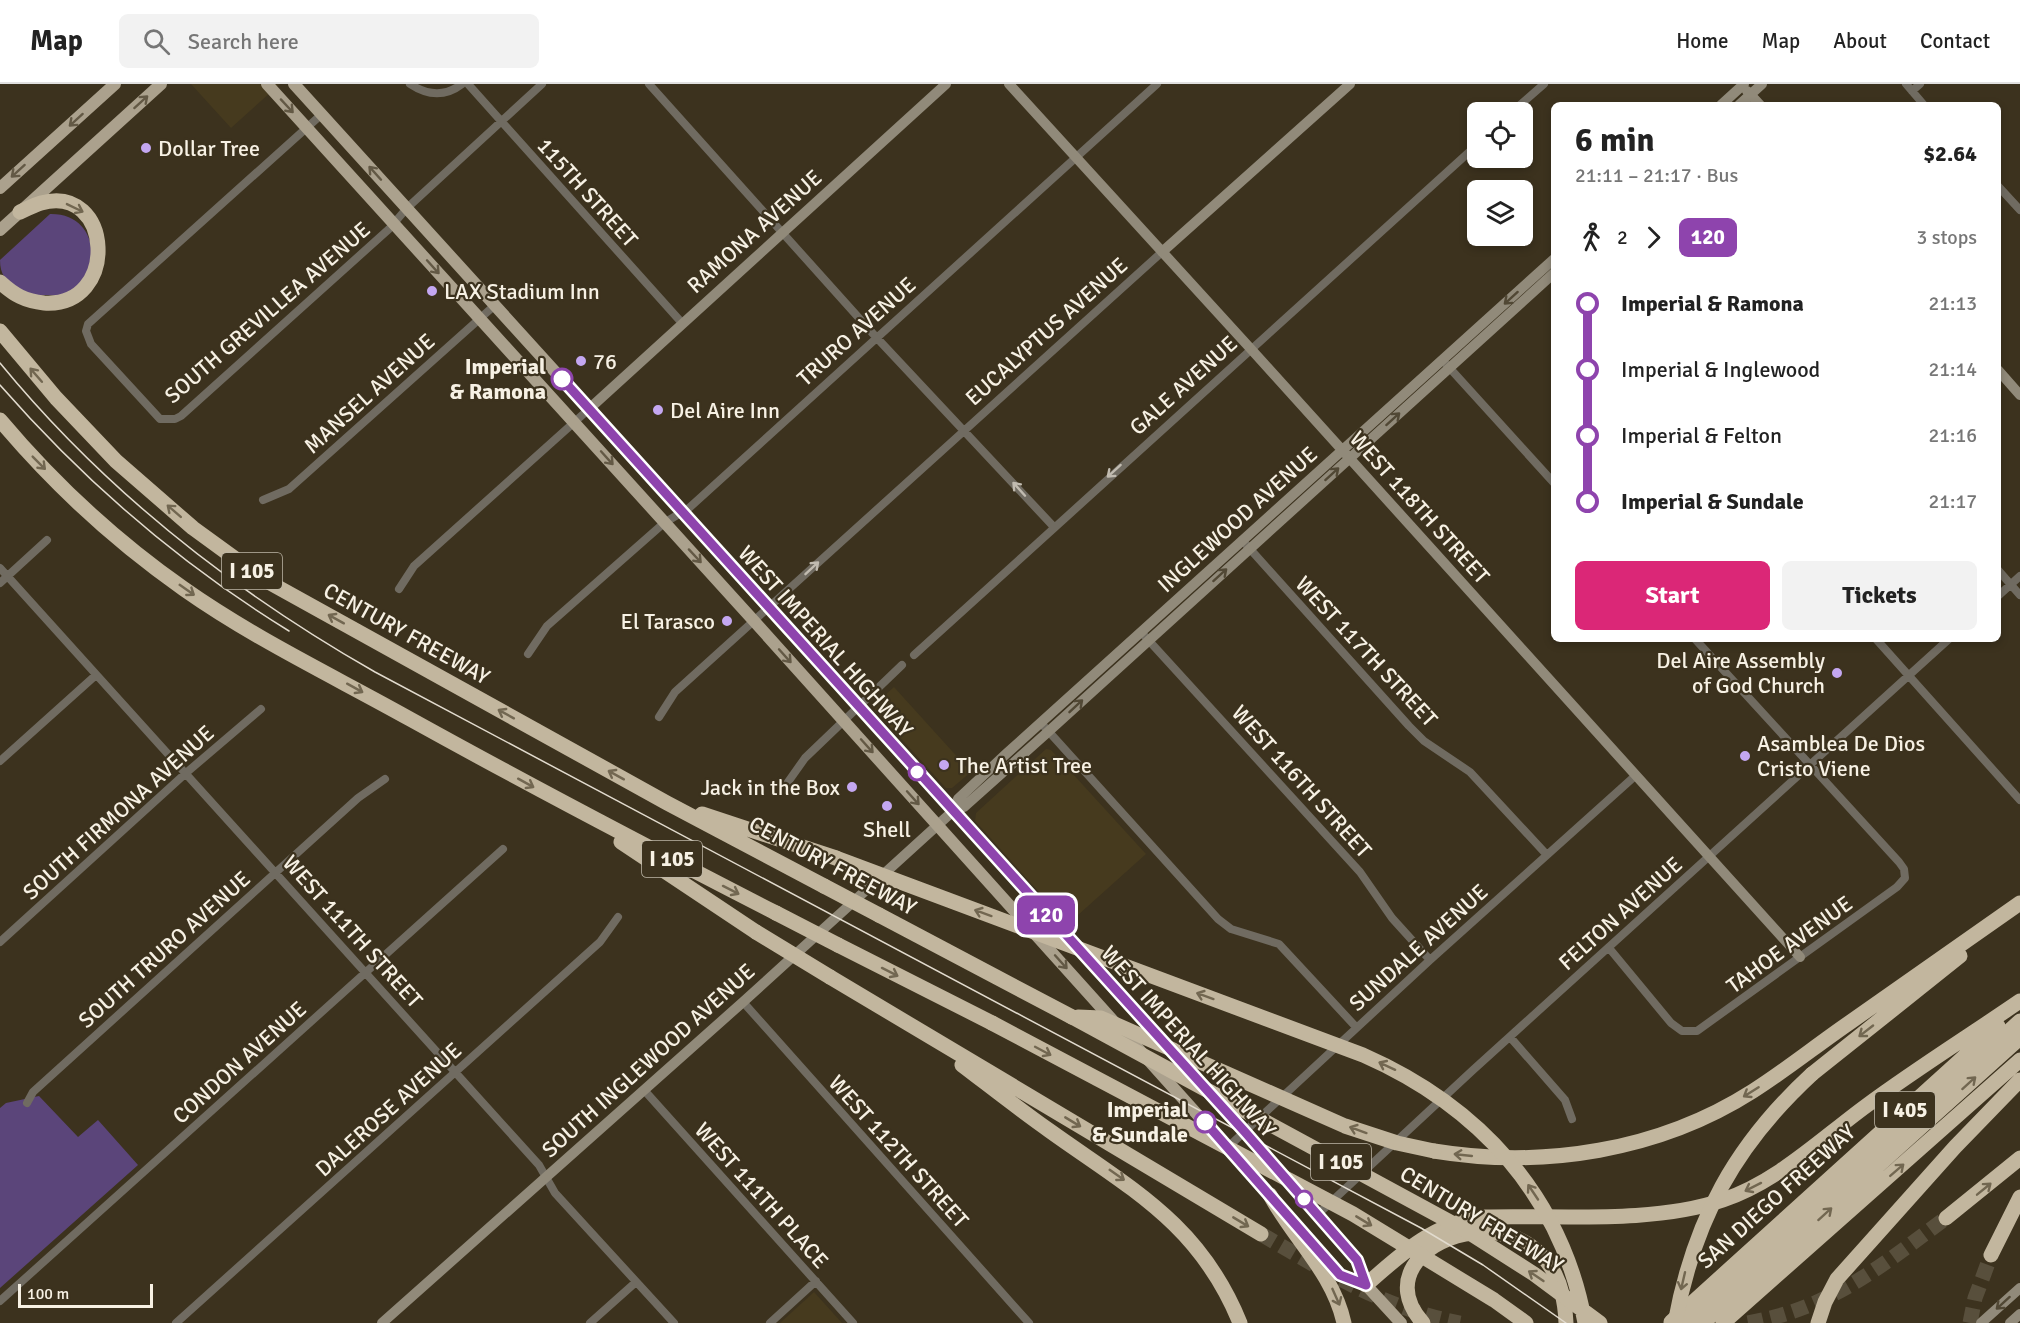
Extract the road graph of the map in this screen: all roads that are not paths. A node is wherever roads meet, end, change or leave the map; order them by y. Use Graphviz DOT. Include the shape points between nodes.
graph roads {
  1 [pos="116,84"];
  2 [pos="161,84"];
  3 [pos="267,84"];
  4 [pos="294,84"];
  5 [pos="410,84"];
  6 [pos="462,84"];
  7 [pos="468,84"];
  8 [pos="542,84"];
  9 [pos="650,84"];
  10 [pos="946,84"];
  11 [pos="1008,84"];
  12 [pos="1157,84"];
  13 [pos="1350,84"];
  14 [pos="1544,84"];
  15 [pos="1762,84"];
  16 [pos="1906,84"];
  17 [pos="1920,84"];
  18 [pos="1742,85"];
  19 [pos="1912,92"];
  20 [pos="1750,95"];
  21 [pos="1523,102"];
  22 [pos="1724,102"];
  23 [pos="1742,102"];
  24 [pos="1757,102"];
  25 [pos="1921,102"];
  26 [pos="322,114"];
  27 [pos="500,120"];
  28 [pos="307,128"];
  29 [pos="1467,154"];
  30 [pos="1076,158"];
  31 [pos="0,188"];
  32 [pos="2001,189"];
  33 [pos="407,208"];
  34 [pos="2020,210"];
  35 [pos="20,212"];
  36 [pos="394,224"];
  37 [pos="0,230"];
  38 [pos="783,232"];
  39 [pos="1162,252"];
  40 [pos="1550,274"];
  41 [pos="0,282"];
  42 [pos="495,305"];
  43 [pos="479,318"];
  44 [pos="682,323"];
  45 [pos="0,331"];
  46 [pos="876,337"];
  47 [pos="1250,348"];
  48 [pos="1442,359"];
  49 [pos="1450,368"];
  50 [pos="2001,373"];
  51 [pos="2020,394"];
  52 [pos="589,409"];
  53 [pos="0,420"];
  54 [pos="575,422"];
  55 [pos="963,432"];
  56 [pos="1346,454"];
  57 [pos="1551,480"];
  58 [pos="263,500"];
  59 [pos="681,512"];
  60 [pos="664,523"];
  61 [pos="1053,526"];
  62 [pos="47,540"];
  63 [pos="1246,544"];
  64 [pos="0,568"];
  65 [pos="2001,574"];
  66 [pos="2020,576"];
  67 [pos="4,580"];
  68 [pos="2010,585"];
  69 [pos="399,589"];
  70 [pos="2001,593"];
  71 [pos="2020,595"];
  72 [pos="770,609"];
  73 [pos="754,621"];
  74 [pos="1145,636"];
  75 [pos="1698,642"];
  76 [pos="1879,642"];
  77 [pos="1946,642"];
  78 [pos="528,654"];
  79 [pos="914,655"];
  80 [pos="902,665"];
  81 [pos="96,675"];
  82 [pos="1909,675"];
  83 [pos="857,707"];
  84 [pos="261,709"];
  85 [pos="659,717"];
  86 [pos="844,721"];
  87 [pos="1045,727"];
  88 [pos="0,761"];
  89 [pos="1809,766"];
  90 [pos="186,773"];
  91 [pos="1635,776"];
  92 [pos="385,779"];
  93 [pos="788,782"];
  94 [pos="2020,800"];
  95 [pos="667,803"];
  96 [pos="567,805"];
  97 [pos="952,812"];
  98 [pos="938,825"];
  99 [pos="503,849"];
  100 [pos="1547,855"];
  101 [pos="1709,856"];
  102 [pos="276,872"];
  103 [pos="2020,905"];
  104 [pos="618,917"];
  105 [pos="0,942"];
  106 [pos="1609,948"];
  107 [pos="1800,957"];
  108 [pos="1430,960"];
  109 [pos="366,973"];
  110 [pos="742,1002"];
  111 [pos="2020,1004"];
  112 [pos="897,1017"];
  113 [pos="1072,1017"];
  114 [pos="2020,1021"];
  115 [pos="1356,1027"];
  116 [pos="1510,1037"];
  117 [pos="2020,1038"];
  118 [pos="2020,1060"];
  119 [pos="456,1073"];
  120 [pos="2020,1080"];
  121 [pos="644,1090"];
  122 [pos="27,1103"];
  123 [pos="1572,1119"];
  124 [pos="1245,1132"];
  125 [pos="1228,1147"];
  126 [pos="2020,1158"];
  127 [pos="546,1178"];
  128 [pos="1270,1195"];
  129 [pos="2020,1197"];
  130 [pos="1317,1215"];
  131 [pos="1946,1218"];
  132 [pos="1261,1234"];
  133 [pos="1990,1255"];
  134 [pos="1790,1264"];
  135 [pos="816,1281"];
  136 [pos="636,1282"];
  137 [pos="1366,1285"];
  138 [pos="2020,1288"];
  139 [pos="0,1301"];
  140 [pos="2020,1314"];
  141 [pos="176,1323"];
  142 [pos="382,1323"];
  143 [pos="590,1323"];
  144 [pos="674,1323"];
  145 [pos="770,1323"];
  146 [pos="853,1323"];
  147 [pos="1029,1323"];
  148 [pos="1240,1323"];
  149 [pos="1344,1323"];
  150 [pos="1401,1323"];
  151 [pos="1423,1323"];
  152 [pos="1526,1323"];
  153 [pos="1566,1323"];
  154 [pos="1585,1323"];
  155 [pos="1600,1323"];
  156 [pos="1672,1323"];
  157 [pos="1688,1323"];
  158 [pos="1703,1323"];
  159 [pos="1723,1323"];
  160 [pos="1737,1323"];
  161 [pos="1818,1323"];
  162 [pos="1981,1323"];
  163 [pos="2010,1323"];
  1 -- 31 [label="main road, one-way"];
  35 -- 2 [label="main road, one-way"];
  3 -- 28 [label="main road, WEST IMPERIAL HIGHWAY, one-way"];
  4 -- 26 [label="main road, WEST IMPERIAL HIGHWAY"];
  5 -- 6 [label="street" via="423,92 440,94"];
  7 -- 27 [label="street, 115TH STREET"];
  8 -- 27 [label="street, SOUTH GREVILLEA AVENUE"];
  9 -- 38 [label="street"];
  10 -- 38 [label="street, RAMONA AVENUE"];
  11 -- 30 [label="street, WEST 118TH STREET"];
  12 -- 30 [label="street, TRURO AVENUE"];
  13 -- 39 [label="street, EUCALYPTUS AVENUE"];
  14 -- 21 [label="street"];
  15 -- 20 [label="street"];
  16 -- 19 [label="street"];
  17 -- 19 [label="street"];
  18 -- 20 [label="street"];
  18 -- 22 [label="street"];
  19 -- 25 [label="street"];
  20 -- 23 [label="street"];
  20 -- 24 [label="street"];
  26 -- 28 [label="street"];
  33 -- 26 [label="main road, WEST IMPERIAL HIGHWAY, one-way"];
  27 -- 33 [label="street, SOUTH GREVILLEA AVENUE"];
  27 -- 44 [label="street, 115TH STREET"];
  28 -- 36 [label="main road, WEST IMPERIAL HIGHWAY"];
  28 -- 36 [label="street, SOUTH GREVILLEA AVENUE" via="88,324 86,331 91,344 154,415 167,420 181,416"];
  29 -- 47 [label="street, GALE AVENUE"];
  30 -- 39 [label="street, WEST 118TH STREET"];
  30 -- 46 [label="street, TRURO AVENUE"];
  32 -- 34 [label="street"];
  33 -- 36 [label="street, SOUTH GREVILLEA AVENUE"];
  33 -- 42 [label="main road, WEST IMPERIAL HIGHWAY"];
  35 -- 37 [label="main road"];
  35 -- 41 [label="highway, one-way" via="41,202 56,201 82,209 96,228 100,251 94,274 81,292 65,302 30,302 12,294"];
  36 -- 43 [label="main road, WEST IMPERIAL HIGHWAY, one-way"];
  38 -- 44 [label="street, RAMONA AVENUE"];
  38 -- 46 [label="street"];
  39 -- 47 [label="street, WEST 118TH STREET"];
  39 -- 55 [label="street, EUCALYPTUS AVENUE"];
  40 -- 48 [label="street, INGLEWOOD AVENUE, one-way"];
  40 -- 49 [label="street, INGLEWOOD AVENUE"];
  42 -- 43 [label="street, MANSEL AVENUE"];
  42 -- 52 [label="main road, WEST IMPERIAL HIGHWAY"];
  43 -- 54 [label="main road, WEST IMPERIAL HIGHWAY"];
  43 -- 58 [label="street, MANSEL AVENUE" via="290,489"];
  44 -- 52 [label="street, RAMONA AVENUE"];
  95 -- 45 [label="highway, CENTURY FREEWAY / I 105, one-way" via="263,579 193,528 116,461"];
  46 -- 55 [label="street"];
  46 -- 59 [label="street, TRURO AVENUE"];
  47 -- 56 [label="street, WEST 118TH STREET"];
  47 -- 61 [label="street, GALE AVENUE, one-way"];
  48 -- 49 [label="street"];
  48 -- 56 [label="street, INGLEWOOD AVENUE"];
  56 -- 49 [label="street, INGLEWOOD AVENUE, one-way"];
  49 -- 57 [label="street"];
  50 -- 51 [label="street"];
  52 -- 54 [label="street"];
  52 -- 59 [label="main road, WEST IMPERIAL HIGHWAY"];
  53 -- 96 [label="highway, I 105, one-way" via="76,500 184,589 238,624"];
  54 -- 60 [label="main road, WEST IMPERIAL HIGHWAY, one-way"];
  54 -- 69 [label="street" via="414,566"];
  61 -- 55 [label="street, one-way" via="971,436"];
  72 -- 55 [label="street, EUCALYPTUS AVENUE, one-way"];
  56 -- 63 [label="street, INGLEWOOD AVENUE"];
  56 -- 91 [label="street, WEST 118TH STREET"];
  59 -- 60 [label="street, TRURO AVENUE"];
  59 -- 72 [label="main road, WEST IMPERIAL HIGHWAY"];
  60 -- 73 [label="main road, WEST IMPERIAL HIGHWAY, one-way"];
  60 -- 78 [label="street, TRURO AVENUE" via="547,626"];
  61 -- 79 [label="street, GALE AVENUE"];
  62 -- 67 [label="street"];
  63 -- 74 [label="street, INGLEWOOD AVENUE"];
  63 -- 100 [label="street, WEST 117TH STREET" via="1409,726 1470,772"];
  64 -- 67 [label="street, WEST 111TH STREET"];
  65 -- 68 [label="street"];
  66 -- 68 [label="street"];
  67 -- 81 [label="street, WEST 111TH STREET"];
  68 -- 70 [label="street"];
  68 -- 71 [label="street"];
  72 -- 73 [label="street"];
  72 -- 83 [label="main road, WEST IMPERIAL HIGHWAY"];
  73 -- 85 [label="street" via="675,692"];
  73 -- 86 [label="main road, WEST IMPERIAL HIGHWAY, one-way"];
  74 -- 87 [label="street, INGLEWOOD AVENUE"];
  74 -- 108 [label="street, WEST 116TH STREET" via="1360,872 1392,918"];
  75 -- 89 [label="street"];
  76 -- 82 [label="street"];
  77 -- 82 [label="street, FELTON AVENUE"];
  80 -- 83 [label="street"];
  81 -- 88 [label="street"];
  81 -- 90 [label="street, WEST 111TH STREET"];
  82 -- 89 [label="street, FELTON AVENUE"];
  82 -- 94 [label="street"];
  83 -- 86 [label="street"];
  83 -- 97 [label="main road, WEST IMPERIAL HIGHWAY"];
  84 -- 90 [label="street, SOUTH FIRMONA AVENUE"];
  86 -- 93 [label="street" via="805,758"];
  86 -- 98 [label="main road, WEST IMPERIAL HIGHWAY, one-way"];
  87 -- 97 [label="street, INGLEWOOD AVENUE" via="958,799"];
  87 -- 115 [label="street" via="1218,919 1231,929 1279,944"];
  89 -- 101 [label="street, FELTON AVENUE"];
  89 -- 107 [label="street, TAHOE AVENUE" via="1899,862 1905,878"];
  90 -- 102 [label="street, WEST 111TH STREET"];
  90 -- 105 [label="street, SOUTH FIRMONA AVENUE"];
  91 -- 100 [label="street, SUNDALE AVENUE"];
  91 -- 101 [label="street, WEST 118TH STREET"];
  92 -- 102 [label="street, SOUTH TRURO AVENUE" via="358,798"];
  95 -- 113 [label="highway, CENTURY FREEWAY / I 105, bridge"];
  154 -- 95 [label="highway, one-way, bridge" via="1564,1251 1531,1188 1484,1132 1429,1088 1364,1055 836,858"];
  96 -- 112 [label="highway, bridge" via="756,933"];
  96 -- 152 [label="highway, I 105, one-way, bridge" via="1353,1214"];
  97 -- 98 [label="street, INGLEWOOD AVENUE"];
  97 -- 124 [label="main road, WEST IMPERIAL HIGHWAY"];
  98 -- 110 [label="street, SOUTH INGLEWOOD AVENUE"];
  98 -- 125 [label="main road, WEST IMPERIAL HIGHWAY, one-way"];
  99 -- 109 [label="street, CONDON AVENUE"];
  100 -- 108 [label="street, SUNDALE AVENUE"];
  101 -- 106 [label="street, FELTON AVENUE"];
  101 -- 107 [label="street, WEST 118TH STREET"];
  102 -- 109 [label="street, WEST 111TH STREET"];
  102 -- 122 [label="street, SOUTH TRURO AVENUE" via="33,1092"];
  103 -- 113 [label="highway, one-way, bridge" via="1732,1103 1659,1134 1576,1154 1494,1158 1434,1151 1370,1135 1101,1018"];
  103 -- 156 [label="highway, one-way, bridge" via="1812,1074 1774,1112 1725,1178 1689,1258"];
  104 -- 119 [label="street, DALEROSE AVENUE" via="600,942"];
  106 -- 107 [label="street, TAHOE AVENUE" via="1671,1023 1690,1033 1706,1027"];
  106 -- 116 [label="street, FELTON AVENUE"];
  108 -- 115 [label="street, SUNDALE AVENUE"];
  109 -- 119 [label="street, WEST 111TH STREET"];
  109 -- 139 [label="street, CONDON AVENUE"];
  110 -- 121 [label="street, SOUTH INGLEWOOD AVENUE"];
  110 -- 147 [label="street, WEST 112TH STREET"];
  111 -- 137 [label="highway, one-way" via="1868,1104 1779,1171 1738,1194 1663,1213 1473,1218 1444,1226 1418,1240"];
  111 -- 156 [label="highway, SAN DIEGO FREEWAY / I 405"];
  112 -- 132 [label="highway, one-way"];
  112 -- 148 [label="highway, one-way" via="1150,1201 1197,1250"];
  155 -- 113 [label="highway, CENTURY FREEWAY / I 105, one-way, bridge" via="1466,1230"];
  114 -- 157 [label="highway"];
  115 -- 124 [label="street, SUNDALE AVENUE"];
  116 -- 123 [label="street" via="1565,1100"];
  116 -- 130 [label="street, FELTON AVENUE"];
  158 -- 117 [label="highway, one-way"];
  134 -- 118 [label="highway, I 405, one-way"];
  119 -- 127 [label="street, WEST 111TH STREET" via="539,1165"];
  119 -- 141 [label="street, DALEROSE AVENUE"];
  120 -- 161 [label="highway" via="1838,1279"];
  121 -- 127 [label="street, SOUTH INGLEWOOD AVENUE"];
  121 -- 135 [label="street, WEST 111TH PLACE"];
  124 -- 125 [label="street, SUNDALE AVENUE"];
  124 -- 130 [label="main road, WEST IMPERIAL HIGHWAY"];
  125 -- 128 [label="main road, WEST IMPERIAL HIGHWAY"];
  131 -- 126 [label="highway, one-way"];
  127 -- 136 [label="street, WEST 111TH STREET" via="555,1193"];
  127 -- 142 [label="street, SOUTH INGLEWOOD AVENUE"];
  128 -- 137 [label="main road, WEST IMPERIAL HIGHWAY" via="1340,1275"];
  128 -- 149 [label="highway, one-way" via="1285,1224 1328,1279"];
  129 -- 133 [label="highway"];
  130 -- 137 [label="main road, WEST IMPERIAL HIGHWAY" via="1357,1260"];
  134 -- 159 [label="highway, I 405"];
  134 -- 160 [label="highway"];
  135 -- 145 [label="street"];
  135 -- 146 [label="street, WEST 111TH PLACE"];
  136 -- 143 [label="street"];
  136 -- 144 [label="street, WEST 111TH STREET"];
  137 -- 150 [label="main road, WEST IMPERIAL HIGHWAY"];
  138 -- 162 [label="street, one-way"];
  140 -- 163 [label="street"];
  151 -- 153 [label="highway" via="1410,1305 1406,1291 1418,1259 1440,1242 1481,1231 1515,1238 1547,1261 1562,1291"];
}
